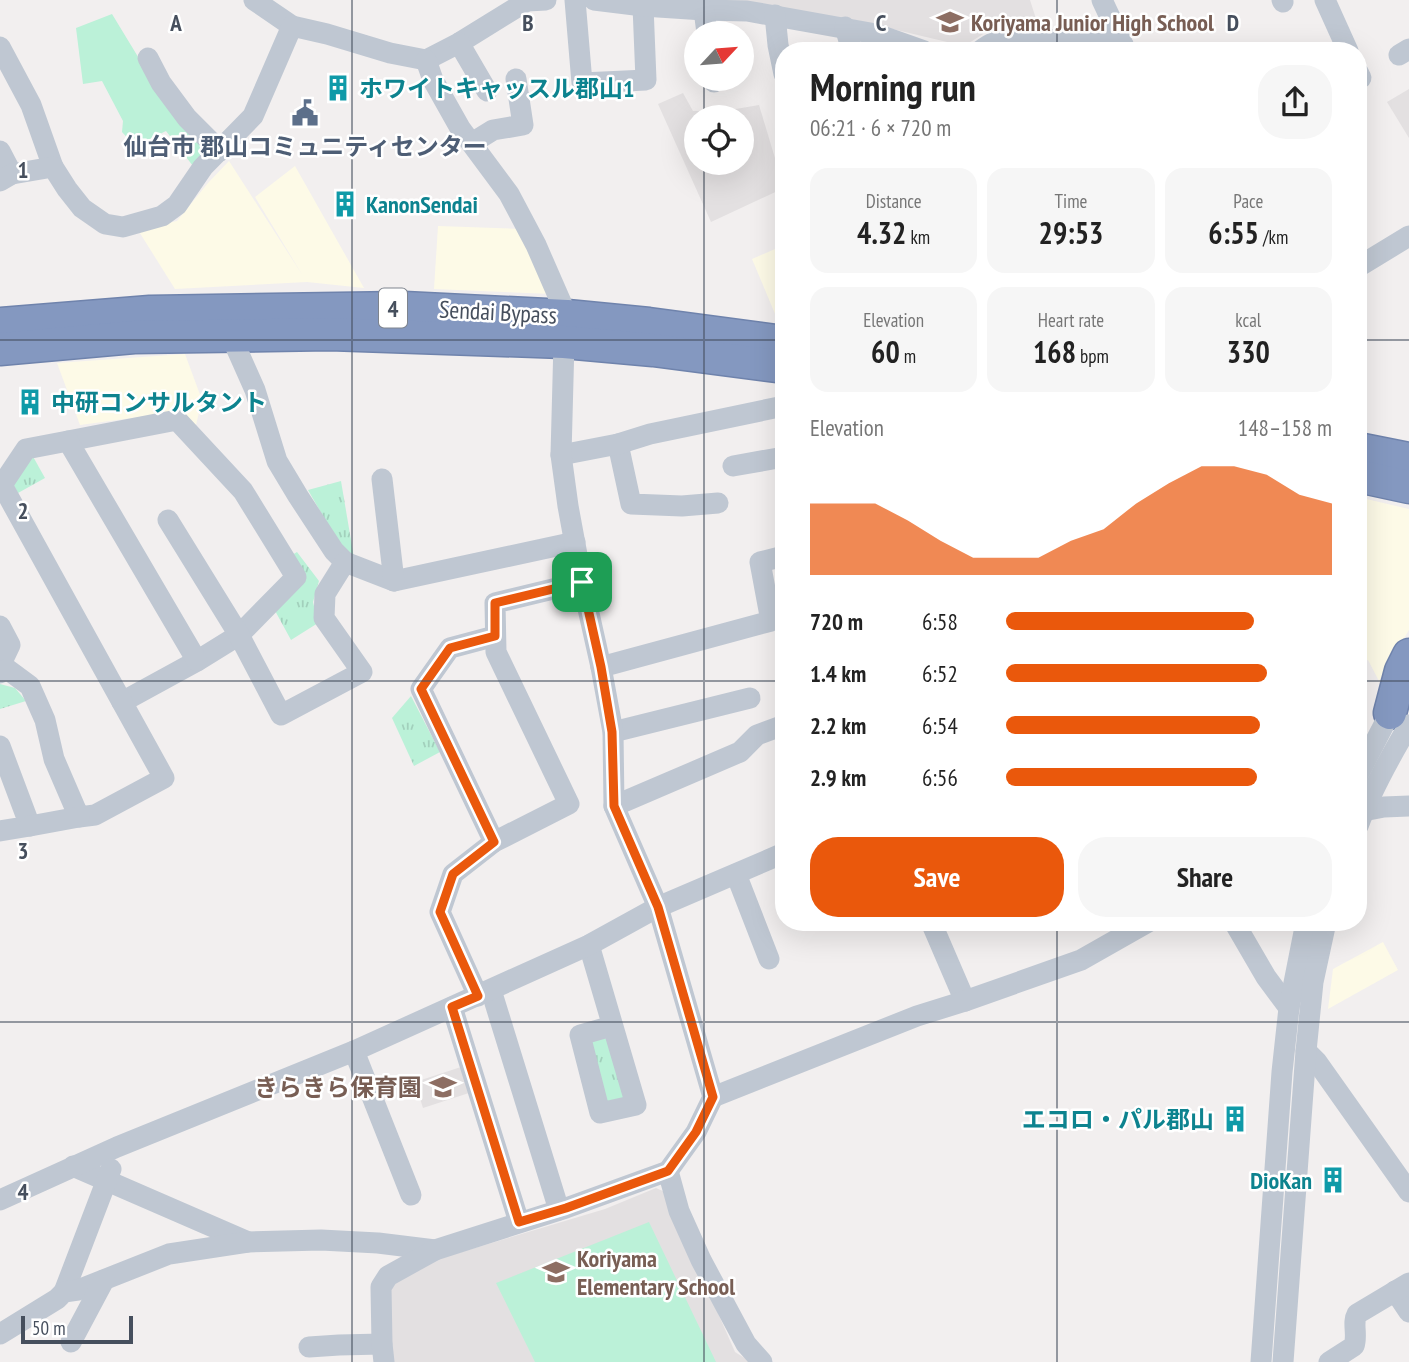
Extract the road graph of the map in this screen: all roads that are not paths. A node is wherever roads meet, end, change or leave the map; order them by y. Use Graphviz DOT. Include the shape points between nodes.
graph roads {
  1 [pos="254,0"];
  2 [pos="575,0"];
  3 [pos="594,0"];
  4 [pos="1102,0"];
  5 [pos="1325,0"];
  6 [pos="533,1"];
  7 [pos="643,6"];
  8 [pos="704,10"];
  9 [pos="775,15"];
  10 [pos="705,21"];
  11 [pos="292,26"];
  12 [pos="845,27"];
  13 [pos="778,42"];
  14 [pos="849,42"];
  15 [pos="899,42"];
  16 [pos="996,42"];
  17 [pos="1065,42"];
  18 [pos="1122,42"];
  19 [pos="1344,42"];
  20 [pos="459,43"];
  21 [pos="0,47"];
  22 [pos="148,58"];
  23 [pos="426,60"];
  24 [pos="487,91"];
  25 [pos="523,91"];
  26 [pos="472,143"];
  27 [pos="0,151"];
  28 [pos="220,151"];
  29 [pos="53,167"];
  30 [pos="6,178"];
  31 [pos="1409,236"];
  32 [pos="1367,262"];
  33 [pos="0,324"];
  34 [pos="566,329"];
  35 [pos="231,336"];
  36 [pos="775,341"];
  37 [pos="0,349"];
  38 [pos="775,366"];
  39 [pos="775,408"];
  40 [pos="68,441"];
  41 [pos="618,444"];
  42 [pos="1367,451"];
  43 [pos="561,455"];
  44 [pos="775,459"];
  45 [pos="1409,459"];
  46 [pos="733,466"];
  47 [pos="382,479"];
  48 [pos="1367,479"];
  49 [pos="1,487"];
  50 [pos="1409,487"];
  51 [pos="718,503"];
  52 [pos="168,520"];
  53 [pos="575,542"];
  54 [pos="775,558"];
  55 [pos="345,562"];
  56 [pos="394,581"];
  57 [pos="582,582"];
  58 [pos="0,626"];
  59 [pos="239,635"];
  60 [pos="495,636"];
  61 [pos="1409,655"];
  62 [pos="197,661"];
  63 [pos="0,666"];
  64 [pos="601,667"];
  65 [pos="0,673"];
  66 [pos="1409,685"];
  67 [pos="750,698"];
  68 [pos="122,702"];
  69 [pos="1399,719"];
  70 [pos="775,728"];
  71 [pos="612,732"];
  72 [pos="0,746"];
  73 [pos="1367,763"];
  74 [pos="1367,802"];
  75 [pos="614,806"];
  76 [pos="1409,806"];
  77 [pos="1367,813"];
  78 [pos="79,817"];
  79 [pos="30,826"];
  80 [pos="0,831"];
  81 [pos="494,842"];
  82 [pos="775,857"];
  83 [pos="736,874"];
  84 [pos="658,907"];
  85 [pos="935,931"];
  86 [pos="1132,931"];
  87 [pos="1239,931"];
  88 [pos="1304,931"];
  89 [pos="1324,931"];
  90 [pos="589,945"];
  91 [pos="769,959"];
  92 [pos="484,993"];
  93 [pos="965,1001"];
  94 [pos="452,1007"];
  95 [pos="1289,1008"];
  96 [pos="612,1026"];
  97 [pos="354,1051"];
  98 [pos="1306,1051"];
  99 [pos="713,1097"];
  100 [pos="117,1147"];
  101 [pos="73,1166"];
  102 [pos="668,1171"];
  103 [pos="107,1181"];
  104 [pos="1409,1192"];
  105 [pos="411,1195"];
  106 [pos="0,1200"];
  107 [pos="559,1210"];
  108 [pos="519,1222"];
  109 [pos="248,1242"];
  110 [pos="435,1250"];
  111 [pos="104,1280"];
  112 [pos="1402,1287"];
  113 [pos="64,1292"];
  114 [pos="1409,1312"];
  115 [pos="0,1334"];
  116 [pos="71,1342"];
  117 [pos="309,1347"];
  118 [pos="383,1353"];
  119 [pos="762,1362"];
  120 [pos="1261,1362"];
  121 [pos="1283,1362"];
  122 [pos="1329,1362"];
  1 -- 11 [label="street"];
  2 -- 7 [label="street" via="582,83 646,80"];
  3 -- 7 [label="street"];
  4 -- 18 [label="street"];
  5 -- 19 [label="street"];
  6 -- 20 [label="street"];
  7 -- 8 [label="street"];
  8 -- 9 [label="street"];
  8 -- 10 [label="street"];
  9 -- 12 [label="street"];
  9 -- 13 [label="street"];
  11 -- 23 [label="street"];
  11 -- 28 [label="street" via="253,116"];
  12 -- 14 [label="street"];
  12 -- 15 [label="street"];
  16 -- 17 [label="street" via="1015,37"];
  20 -- 23 [label="street"];
  20 -- 24 [label="street"];
  21 -- 29 [label="street" via="31,105"];
  22 -- 28 [label="street" via="187,118"];
  23 -- 26 [label="street" via="433,80"];
  25 -- 26 [label="street" via="523,125 493,130"];
  26 -- 34 [label="street" via="509,194 536,245"];
  27 -- 30 [label="street"];
  28 -- 29 [label="street" via="177,205 162,216 123,227 105,224 82,208"];
  29 -- 30 [label="street"];
  31 -- 32 [label="street"];
  33 -- 34 [label="highway, Sendai Bypass / 4" via="150,312 404,308"];
  34 -- 35 [label="highway, Sendai Bypass / 4"];
  34 -- 36 [label="highway, Sendai Bypass / 4" via="649,324"];
  34 -- 38 [label="highway, Sendai Bypass / 4" via="653,350"];
  34 -- 43 [label="street"];
  35 -- 37 [label="highway, Sendai Bypass / 4" via="134,337"];
  35 -- 55 [label="street" via="255,390 277,461"];
  39 -- 41 [label="street"];
  40 -- 49 [label="street" via="26,449"];
  40 -- 59 [label="street" via="177,420 243,491 296,577"];
  40 -- 62 [label="street"];
  41 -- 43 [label="street"];
  41 -- 51 [label="street" via="631,504"];
  42 -- 45 [label="highway"];
  43 -- 53 [label="street"];
  44 -- 46 [label="street"];
  47 -- 56 [label="street"];
  48 -- 50 [label="highway"];
  49 -- 68 [label="street"];
  52 -- 59 [label="street"];
  53 -- 56 [label="street"];
  53 -- 57 [label="street"];
  54 -- 64 [label="street" via="760,562 771,621"];
  55 -- 56 [label="street"];
  55 -- 59 [label="street" via="325,594 324,618 362,672 281,715"];
  57 -- 60 [label="street" via="495,603"];
  57 -- 64 [label="street"];
  58 -- 63 [label="street" via="10,645"];
  59 -- 62 [label="street"];
  60 -- 81 [label="street" via="450,648 421,689"];
  60 -- 81 [label="street" via="496,652 569,804"];
  61 -- 69 [label="highway" via="1401,671"];
  62 -- 68 [label="street"];
  64 -- 71 [label="street"];
  65 -- 78 [label="street" via="7,669 30,686"];
  66 -- 69 [label="street"];
  67 -- 71 [label="street"];
  68 -- 78 [label="street" via="164,778 95,815"];
  69 -- 73 [label="street"];
  69 -- 74 [label="street" via="1393,752"];
  70 -- 75 [label="street" via="757,735 740,752"];
  71 -- 75 [label="street"];
  72 -- 79 [label="street"];
  75 -- 84 [label="street"];
  76 -- 77 [label="street"];
  78 -- 79 [label="street"];
  79 -- 80 [label="street"];
  81 -- 92 [label="street" via="453,874 440,912"];
  82 -- 83 [label="street"];
  83 -- 84 [label="street"];
  83 -- 91 [label="street"];
  84 -- 90 [label="street"];
  84 -- 99 [label="street"];
  85 -- 93 [label="street"];
  86 -- 93 [label="street" via="1081,960"];
  87 -- 95 [label="street"];
  88 -- 95 [label="street"];
  89 -- 98 [label="street"];
  90 -- 92 [label="street"];
  90 -- 96 [label="street"];
  92 -- 94 [label="street"];
  92 -- 107 [label="street"];
  93 -- 99 [label="street"];
  94 -- 97 [label="street"];
  94 -- 108 [label="street"];
  95 -- 120 [label="street"];
  97 -- 100 [label="street"];
  97 -- 105 [label="street"];
  98 -- 104 [label="street"];
  98 -- 121 [label="street"];
  99 -- 102 [label="street" via="696,1132"];
  100 -- 101 [label="street"];
  100 -- 103 [label="street"];
  101 -- 103 [label="street"];
  101 -- 106 [label="street"];
  102 -- 107 [label="street"];
  102 -- 119 [label="street" via="679,1211 701,1260 746,1344"];
  103 -- 109 [label="street"];
  103 -- 113 [label="street"];
  107 -- 108 [label="street"];
  108 -- 110 [label="street"];
  109 -- 110 [label="street" via="321,1240"];
  109 -- 111 [label="street" via="169,1254"];
  110 -- 118 [label="street" via="388,1276 382,1287"];
  111 -- 113 [label="street"];
  111 -- 116 [label="street"];
  112 -- 114 [label="street"];
  112 -- 122 [label="street" via="1357,1314 1354,1346"];
  113 -- 115 [label="street"];
  117 -- 118 [label="street" via="339,1345"];
}
